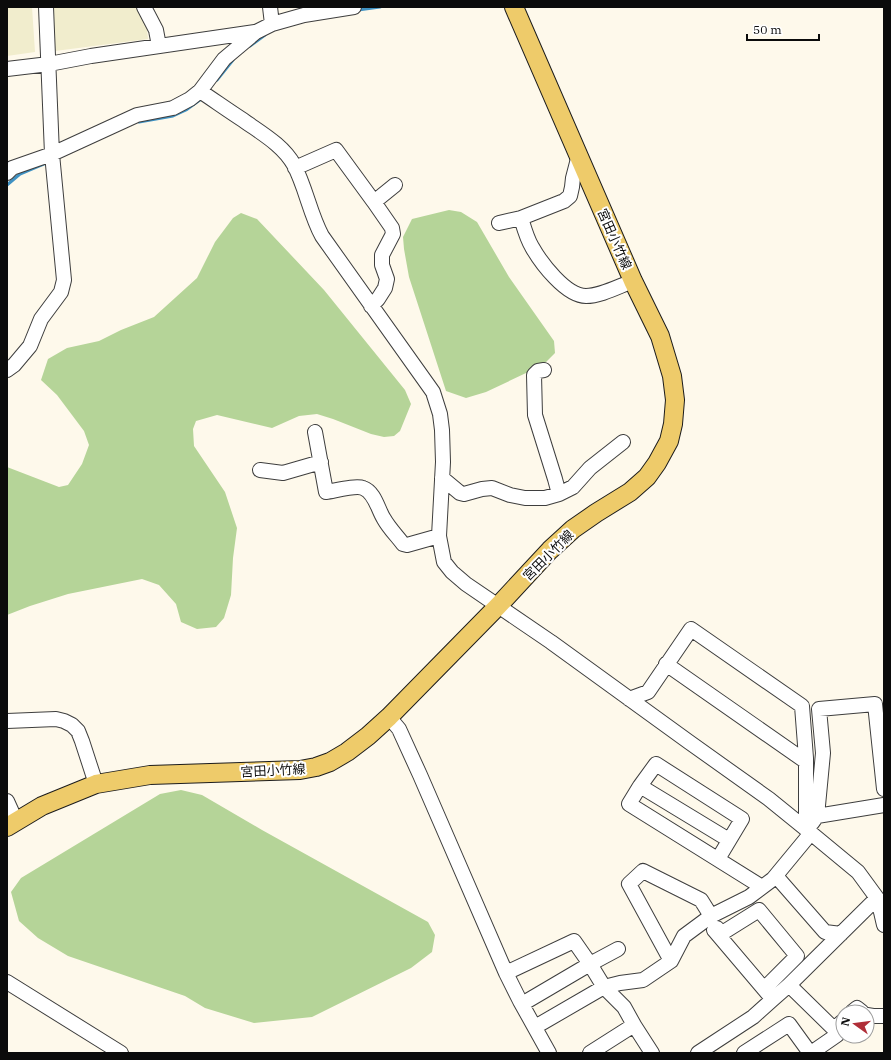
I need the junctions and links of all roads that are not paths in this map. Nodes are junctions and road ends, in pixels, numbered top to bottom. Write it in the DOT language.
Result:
graph roads {
  1 [pos="46,7"];
  2 [pos="144,7"];
  3 [pos="270,7"];
  4 [pos="354,7"];
  5 [pos="514,7"];
  6 [pos="272,24"];
  7 [pos="256,32"];
  8 [pos="159,46"];
  9 [pos="49,64"];
  10 [pos="7,69"];
  11 [pos="200,91"];
  12 [pos="52,154"];
  13 [pos="579,155"];
  14 [pos="295,168"];
  15 [pos="7,173"];
  16 [pos="395,185"];
  17 [pos="374,202"];
  18 [pos="521,218"];
  19 [pos="499,223"];
  20 [pos="633,281"];
  21 [pos="372,306"];
  22 [pos="7,370"];
  23 [pos="544,370"];
  24 [pos="314,432"];
  25 [pos="622,442"];
  26 [pos="321,462"];
  27 [pos="260,470"];
  28 [pos="442,478"];
  29 [pos="559,494"];
  30 [pos="440,536"];
  31 [pos="498,606"];
  32 [pos="666,664"];
  33 [pos="629,699"];
  34 [pos="389,717"];
  35 [pos="7,722"];
  36 [pos="806,761"];
  37 [pos="96,784"];
  38 [pos="640,786"];
  39 [pos="884,789"];
  40 [pos="7,801"];
  41 [pos="884,805"];
  42 [pos="818,816"];
  43 [pos="12,824"];
  44 [pos="809,831"];
  45 [pos="729,840"];
  46 [pos="718,859"];
  47 [pos="776,876"];
  48 [pos="762,887"];
  49 [pos="749,897"];
  50 [pos="877,898"];
  51 [pos="711,916"];
  52 [pos="884,926"];
  53 [pos="840,934"];
  54 [pos="719,935"];
  55 [pos="618,949"];
  56 [pos="672,961"];
  57 [pos="590,964"];
  58 [pos="506,973"];
  59 [pos="7,982"];
  60 [pos="789,985"];
  61 [pos="604,987"];
  62 [pos="769,994"];
  63 [pos="522,1004"];
  64 [pos="835,1023"];
  65 [pos="634,1025"];
  66 [pos="534,1027"];
  67 [pos="835,1037"];
  68 [pos="121,1053"];
  69 [pos="549,1053"];
  70 [pos="590,1053"];
  71 [pos="652,1053"];
  72 [pos="698,1053"];
  73 [pos="744,1053"];
  74 [pos="810,1053"];
  1 -- 9 [label="street"];
  2 -- 8 [label="street"];
  3 -- 6 [label="street"];
  4 -- 6 [label="street"];
  5 -- 13 [label="main road, 宮田小竹線"];
  6 -- 7 [label="street"];
  7 -- 8 [label="street"];
  7 -- 11 [label="street"];
  8 -- 9 [label="street"];
  9 -- 10 [label="street"];
  9 -- 12 [label="street"];
  11 -- 12 [label="street"];
  11 -- 14 [label="street"];
  12 -- 15 [label="street"];
  12 -- 22 [label="street"];
  13 -- 18 [label="street"];
  13 -- 20 [label="main road, 宮田小竹線"];
  14 -- 17 [label="street"];
  14 -- 21 [label="street"];
  16 -- 17 [label="street"];
  17 -- 21 [label="street"];
  18 -- 19 [label="street"];
  18 -- 20 [label="street"];
  20 -- 31 [label="main road, 宮田小竹線"];
  21 -- 28 [label="street"];
  23 -- 29 [label="street"];
  24 -- 26 [label="street"];
  25 -- 29 [label="street"];
  26 -- 27 [label="street"];
  26 -- 30 [label="street"];
  28 -- 29 [label="street"];
  28 -- 30 [label="street"];
  30 -- 31 [label="street"];
  31 -- 33 [label="street"];
  31 -- 34 [label="main road, 宮田小竹線"];
  32 -- 33 [label="street"];
  32 -- 36 [label="street"];
  32 -- 36 [label="street"];
  33 -- 44 [label="street"];
  34 -- 37 [label="main road, 宮田小竹線"];
  34 -- 58 [label="street"];
  35 -- 37 [label="street"];
  36 -- 44 [label="street"];
  37 -- 43 [label="main road, 宮田小竹線"];
  38 -- 45 [label="street"];
  38 -- 45 [label="street"];
  38 -- 46 [label="street"];
  39 -- 42 [label="street"];
  40 -- 43 [label="street"];
  41 -- 42 [label="street"];
  42 -- 44 [label="street"];
  44 -- 47 [label="street"];
  44 -- 50 [label="street"];
  45 -- 46 [label="street"];
  46 -- 48 [label="street"];
  47 -- 48 [label="street"];
  47 -- 53 [label="street"];
  48 -- 49 [label="street"];
  49 -- 51 [label="street"];
  49 -- 54 [label="street"];
  50 -- 52 [label="street"];
  50 -- 53 [label="street"];
  51 -- 56 [label="street"];
  51 -- 56 [label="street"];
  53 -- 60 [label="street"];
  54 -- 62 [label="street"];
  54 -- 62 [label="street"];
  55 -- 57 [label="street"];
  56 -- 61 [label="street"];
  57 -- 58 [label="street"];
  57 -- 61 [label="street"];
  57 -- 63 [label="street"];
  58 -- 63 [label="street"];
  59 -- 68 [label="street"];
  60 -- 62 [label="street"];
  60 -- 64 [label="street"];
  61 -- 65 [label="street"];
  61 -- 66 [label="street"];
  62 -- 72 [label="street"];
  63 -- 66 [label="street"];
  65 -- 70 [label="street"];
  65 -- 71 [label="street"];
  66 -- 69 [label="street"];
  67 -- 74 [label="street"];
  73 -- 74 [label="street"];
}
